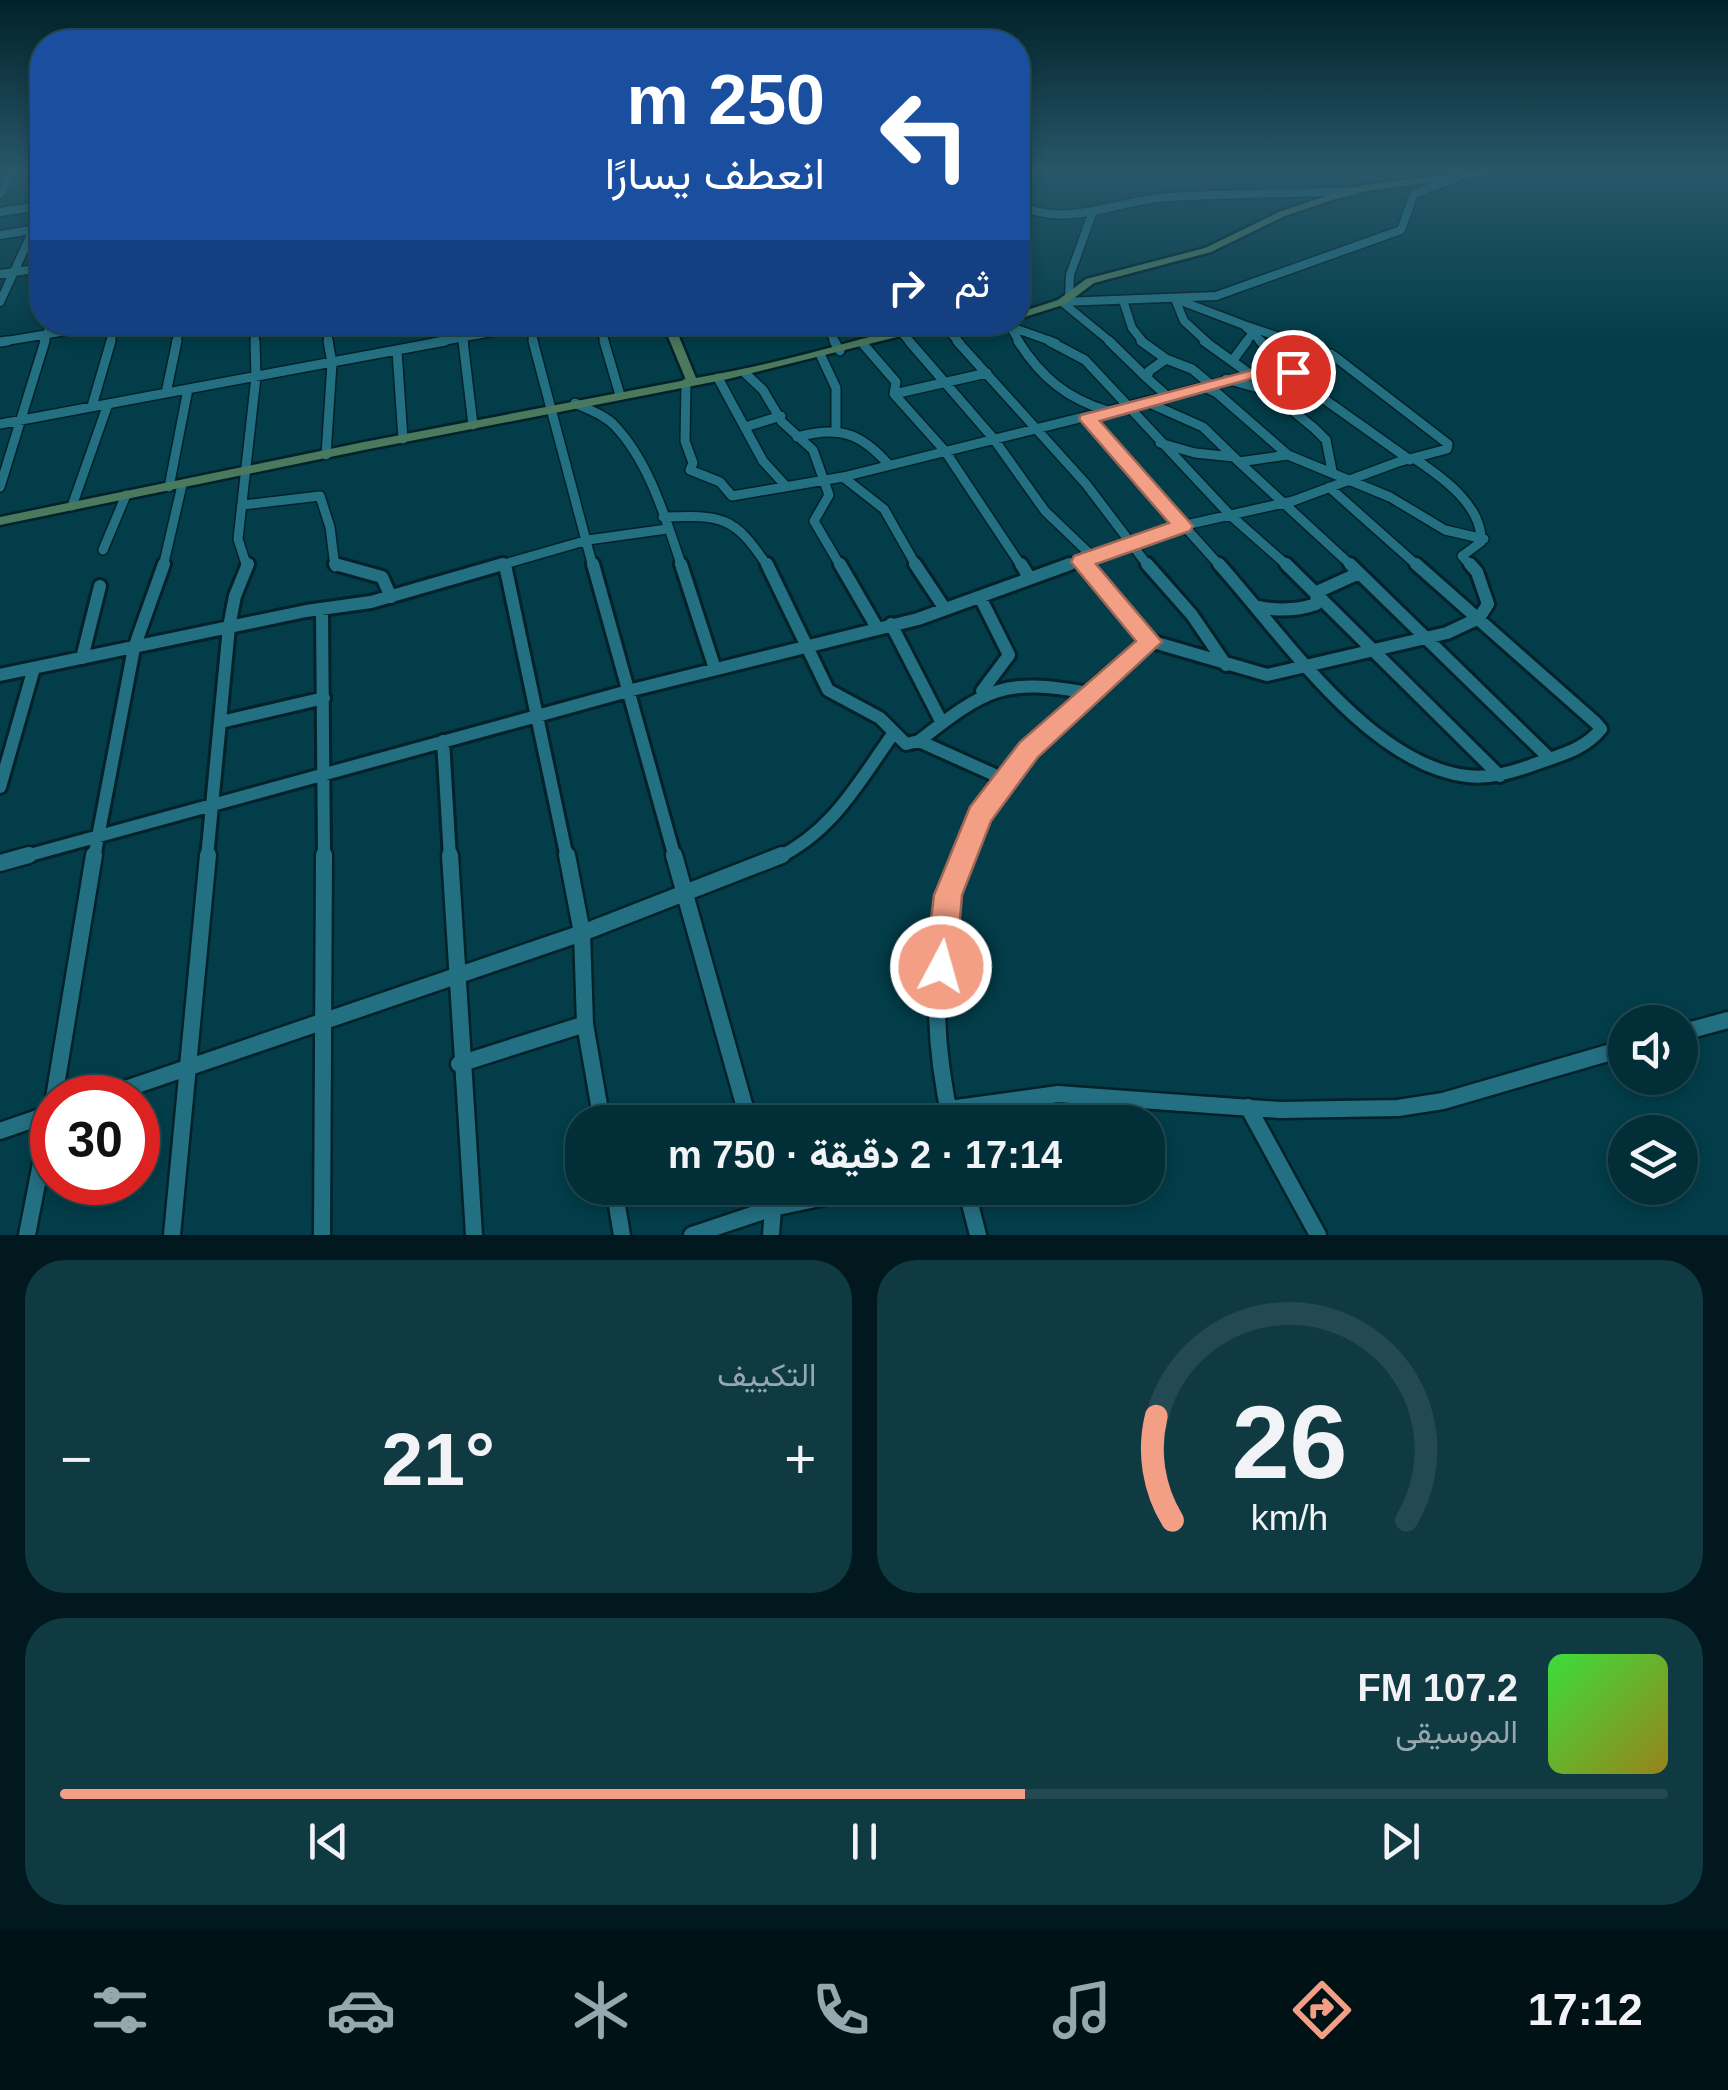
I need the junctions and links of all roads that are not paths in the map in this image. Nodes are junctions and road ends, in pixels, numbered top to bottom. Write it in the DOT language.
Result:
graph roads {
  1 [pos="1087,228"];
  2 [pos="1254,228"];
  3 [pos="1403,228"];
  4 [pos="30,230"];
  5 [pos="30,232"];
  6 [pos="0,235"];
  7 [pos="30,270"];
  8 [pos="14,272"];
  9 [pos="0,274"];
  10 [pos="1175,299"];
  11 [pos="1065,300"];
  12 [pos="1123,300"];
  13 [pos="0,302"];
  14 [pos="1030,312"];
  15 [pos="1244,325"];
  16 [pos="1253,334"];
  17 [pos="40,335"];
  18 [pos="46,335"];
  19 [pos="113,335"];
  20 [pos="178,335"];
  21 [pos="254,335"];
  22 [pos="327,335"];
  23 [pos="485,335"];
  24 [pos="531,335"];
  25 [pos="603,335"];
  26 [pos="672,335"];
  27 [pos="831,335"];
  28 [pos="899,335"];
  29 [pos="904,335"];
  30 [pos="952,335"];
  31 [pos="1015,335"];
  32 [pos="1027,335"];
  33 [pos="463,340"];
  34 [pos="0,342"];
  35 [pos="1111,342"];
  36 [pos="1139,342"];
  37 [pos="864,345"];
  38 [pos="397,351"];
  39 [pos="840,351"];
  40 [pos="1331,354"];
  41 [pos="822,356"];
  42 [pos="1166,360"];
  43 [pos="1233,360"];
  44 [pos="332,363"];
  45 [pos="1287,366"];
  46 [pos="745,372"];
  47 [pos="987,373"];
  48 [pos="1250,374"];
  49 [pos="256,377"];
  50 [pos="718,378"];
  51 [pos="1147,378"];
  52 [pos="1226,380"];
  53 [pos="946,382"];
  54 [pos="689,383"];
  55 [pos="1207,385"];
  56 [pos="1307,386"];
  57 [pos="188,389"];
  58 [pos="1269,390"];
  59 [pos="166,393"];
  60 [pos="620,394"];
  61 [pos="894,394"];
  62 [pos="1167,396"];
  63 [pos="1145,402"];
  64 [pos="108,404"];
  65 [pos="575,404"];
  66 [pos="92,406"];
  67 [pos="1128,407"];
  68 [pos="549,409"];
  69 [pos="1112,412"];
  70 [pos="781,416"];
  71 [pos="1088,419"];
  72 [pos="19,421"];
  73 [pos="0,424"];
  74 [pos="473,425"];
  75 [pos="1035,426"];
  76 [pos="745,427"];
  77 [pos="836,427"];
  78 [pos="797,437"];
  79 [pos="993,438"];
  80 [pos="403,439"];
  81 [pos="1160,443"];
  82 [pos="945,451"];
  83 [pos="326,455"];
  84 [pos="1288,455"];
  85 [pos="1237,459"];
  86 [pos="1413,459"];
  87 [pos="888,464"];
  88 [pos="248,471"];
  89 [pos="1332,472"];
  90 [pos="843,477"];
  91 [pos="823,479"];
  92 [pos="1349,479"];
  93 [pos="784,484"];
  94 [pos="175,486"];
  95 [pos="0,487"];
  96 [pos="1329,487"];
  97 [pos="126,495"];
  98 [pos="1282,503"];
  99 [pos="72,506"];
  100 [pos="243,506"];
  101 [pos="1230,515"];
  102 [pos="0,521"];
  103 [pos="665,523"];
  104 [pos="1182,526"];
  105 [pos="1484,539"];
  106 [pos="588,540"];
  107 [pos="1130,542"];
  108 [pos="103,550"];
  109 [pos="1088,560"];
  110 [pos="505,564"];
  111 [pos="1359,573"];
  112 [pos="1029,577"];
  113 [pos="100,586"];
  114 [pos="1317,592"];
  115 [pos="980,596"];
  116 [pos="391,597"];
  117 [pos="1258,607"];
  118 [pos="322,609"];
  119 [pos="945,610"];
  120 [pos="1479,618"];
  121 [pos="890,624"];
  122 [pos="876,626"];
  123 [pos="229,628"];
  124 [pos="1430,638"];
  125 [pos="1150,642"];
  126 [pos="804,646"];
  127 [pos="134,648"];
  128 [pos="1378,652"];
  129 [pos="82,658"];
  130 [pos="1226,665"];
  131 [pos="34,668"];
  132 [pos="1310,668"];
  133 [pos="715,669"];
  134 [pos="0,675"];
  135 [pos="628,691"];
  136 [pos="980,693"];
  137 [pos="1089,693"];
  138 [pos="324,698"];
  139 [pos="540,715"];
  140 [pos="221,722"];
  141 [pos="942,723"];
  142 [pos="893,734"];
  143 [pos="444,741"];
  144 [pos="919,741"];
  145 [pos="1548,757"];
  146 [pos="325,773"];
  147 [pos="1500,776"];
  148 [pos="1006,780"];
  149 [pos="0,787"];
  150 [pos="214,804"];
  151 [pos="97,837"];
  152 [pos="0,863"];
  153 [pos="684,895"];
  154 [pos="582,933"];
  155 [pos="459,972"];
  156 [pos="324,1020"];
  157 [pos="1728,1020"];
  158 [pos="585,1024"];
  159 [pos="1698,1028"];
  160 [pos="1608,1053"];
  161 [pos="459,1064"];
  162 [pos="188,1067"];
  163 [pos="58,1075"];
  164 [pos="160,1077"];
  165 [pos="599,1105"];
  166 [pos="744,1105"];
  167 [pos="948,1105"];
  168 [pos="1004,1105"];
  169 [pos="1248,1107"];
  170 [pos="30,1119"];
  171 [pos="0,1131"];
  172 [pos="33,1205"];
  173 [pos="617,1205"];
  174 [pos="772,1205"];
  175 [pos="787,1205"];
  176 [pos="970,1205"];
  177 [pos="773,1208"];
  178 [pos="27,1235"];
  179 [pos="172,1235"];
  180 [pos="322,1235"];
  181 [pos="474,1235"];
  182 [pos="622,1235"];
  183 [pos="692,1235"];
  184 [pos="771,1235"];
  185 [pos="978,1235"];
  186 [pos="1318,1235"];
  1 -- 11 [label="street"];
  2 -- 11 [label="main road"];
  3 -- 10 [label="street"];
  4 -- 6 [label="street"];
  5 -- 8 [label="street"];
  7 -- 8 [label="street"];
  8 -- 9 [label="street"];
  8 -- 13 [label="street"];
  10 -- 12 [label="street"];
  10 -- 15 [label="street"];
  10 -- 43 [label="street"];
  11 -- 12 [label="street"];
  11 -- 14 [label="main road"];
  11 -- 35 [label="street"];
  12 -- 36 [label="street"];
  15 -- 16 [label="street"];
  15 -- 40 [label="street"];
  16 -- 43 [label="street"];
  16 -- 45 [label="street"];
  17 -- 34 [label="street"];
  18 -- 72 [label="street"];
  19 -- 66 [label="street"];
  20 -- 59 [label="street"];
  21 -- 49 [label="street"];
  22 -- 44 [label="street"];
  23 -- 33 [label="street"];
  24 -- 68 [label="street"];
  25 -- 60 [label="street"];
  26 -- 54 [label="main road"];
  27 -- 39 [label="street"];
  28 -- 37 [label="main road"];
  29 -- 53 [label="street"];
  30 -- 47 [label="street"];
  31 -- 69 [label="street"];
  32 -- 67 [label="street"];
  33 -- 38 [label="street"];
  33 -- 74 [label="street"];
  35 -- 36 [label="street"];
  35 -- 51 [label="street"];
  36 -- 42 [label="street"];
  37 -- 39 [label="main road"];
  37 -- 61 [label="street"];
  38 -- 44 [label="street"];
  38 -- 80 [label="street"];
  39 -- 41 [label="main road"];
  40 -- 45 [label="street"];
  40 -- 86 [label="street"];
  41 -- 46 [label="main road"];
  41 -- 77 [label="street"];
  42 -- 51 [label="street"];
  42 -- 55 [label="street"];
  43 -- 48 [label="street"];
  44 -- 49 [label="street"];
  44 -- 83 [label="street"];
  45 -- 48 [label="street"];
  45 -- 56 [label="street"];
  46 -- 50 [label="main road"];
  46 -- 70 [label="street"];
  47 -- 53 [label="street"];
  47 -- 75 [label="street"];
  48 -- 52 [label="street"];
  49 -- 57 [label="street"];
  49 -- 88 [label="street"];
  50 -- 54 [label="main road"];
  50 -- 76 [label="street"];
  51 -- 62 [label="street"];
  52 -- 55 [label="street"];
  52 -- 58 [label="street"];
  53 -- 61 [label="street"];
  53 -- 79 [label="street"];
  54 -- 60 [label="main road"];
  54 -- 93 [label="street"];
  55 -- 62 [label="street"];
  55 -- 84 [label="street"];
  56 -- 58 [label="street"];
  56 -- 86 [label="street"];
  57 -- 59 [label="street"];
  57 -- 94 [label="street"];
  58 -- 89 [label="street"];
  59 -- 64 [label="street"];
  60 -- 65 [label="main road"];
  61 -- 82 [label="street"];
  62 -- 63 [label="street"];
  63 -- 67 [label="street"];
  63 -- 85 [label="street"];
  64 -- 66 [label="street"];
  64 -- 99 [label="street"];
  65 -- 68 [label="main road"];
  65 -- 103 [label="street"];
  66 -- 72 [label="street"];
  67 -- 69 [label="street"];
  67 -- 81 [label="street"];
  68 -- 74 [label="main road"];
  68 -- 106 [label="street"];
  69 -- 71 [label="street"];
  70 -- 76 [label="street"];
  70 -- 78 [label="street"];
  71 -- 75 [label="street"];
  71 -- 104 [label="street"];
  72 -- 73 [label="street"];
  72 -- 95 [label="street"];
  74 -- 80 [label="main road"];
  75 -- 79 [label="street"];
  75 -- 107 [label="street"];
  76 -- 93 [label="street"];
  77 -- 78 [label="street"];
  77 -- 87 [label="street"];
  78 -- 91 [label="street"];
  79 -- 82 [label="street"];
  79 -- 109 [label="street"];
  80 -- 83 [label="main road"];
  81 -- 85 [label="street"];
  81 -- 101 [label="street"];
  82 -- 87 [label="street"];
  82 -- 112 [label="street"];
  83 -- 88 [label="main road"];
  84 -- 85 [label="street"];
  84 -- 89 [label="street"];
  85 -- 98 [label="street"];
  86 -- 92 [label="street"];
  86 -- 105 [label="street"];
  87 -- 90 [label="street"];
  88 -- 94 [label="main road"];
  88 -- 100 [label="street"];
  89 -- 92 [label="street"];
  90 -- 91 [label="street"];
  90 -- 119 [label="street"];
  91 -- 93 [label="street"];
  91 -- 122 [label="street"];
  92 -- 96 [label="street"];
  92 -- 105 [label="street"];
  94 -- 97 [label="main road"];
  94 -- 127 [label="street"];
  96 -- 98 [label="street"];
  96 -- 120 [label="street"];
  97 -- 99 [label="main road"];
  97 -- 108 [label="street"];
  98 -- 101 [label="street"];
  98 -- 111 [label="street"];
  99 -- 102 [label="main road"];
  100 -- 116 [label="street"];
  100 -- 123 [label="street"];
  101 -- 104 [label="street"];
  101 -- 114 [label="street"];
  103 -- 106 [label="street"];
  103 -- 126 [label="street"];
  103 -- 133 [label="street"];
  104 -- 107 [label="street"];
  104 -- 117 [label="street"];
  105 -- 120 [label="street"];
  106 -- 110 [label="street"];
  106 -- 135 [label="street"];
  107 -- 109 [label="street"];
  107 -- 130 [label="street"];
  109 -- 112 [label="street"];
  109 -- 125 [label="street"];
  110 -- 116 [label="street"];
  110 -- 139 [label="street"];
  111 -- 114 [label="street"];
  111 -- 124 [label="street"];
  112 -- 115 [label="street"];
  113 -- 129 [label="street"];
  114 -- 117 [label="street"];
  114 -- 128 [label="street"];
  115 -- 119 [label="street"];
  115 -- 136 [label="street"];
  116 -- 118 [label="street"];
  117 -- 132 [label="street"];
  118 -- 123 [label="street"];
  118 -- 138 [label="street"];
  119 -- 121 [label="street"];
  120 -- 124 [label="street"];
  120 -- 145 [label="street"];
  121 -- 122 [label="street"];
  121 -- 141 [label="street"];
  122 -- 126 [label="street"];
  123 -- 127 [label="street"];
  123 -- 140 [label="street"];
  124 -- 128 [label="street"];
  124 -- 145 [label="street"];
  125 -- 130 [label="street"];
  125 -- 137 [label="street"];
  126 -- 133 [label="street"];
  126 -- 142 [label="street"];
  127 -- 129 [label="street"];
  127 -- 151 [label="street"];
  128 -- 132 [label="street"];
  128 -- 147 [label="street"];
  129 -- 131 [label="street"];
  130 -- 132 [label="street"];
  131 -- 134 [label="street"];
  131 -- 149 [label="street"];
  132 -- 147 [label="street"];
  133 -- 135 [label="street"];
  135 -- 139 [label="street"];
  135 -- 153 [label="street"];
  136 -- 137 [label="street"];
  136 -- 141 [label="street"];
  137 -- 148 [label="street"];
  138 -- 140 [label="street"];
  138 -- 146 [label="street"];
  139 -- 143 [label="street"];
  139 -- 154 [label="street"];
  140 -- 150 [label="street"];
  141 -- 144 [label="street"];
  142 -- 144 [label="street"];
  142 -- 153 [label="street"];
  143 -- 146 [label="street"];
  143 -- 155 [label="street"];
  144 -- 148 [label="street"];
  145 -- 147 [label="street"];
  146 -- 150 [label="street"];
  146 -- 156 [label="street"];
  148 -- 167 [label="street"];
  150 -- 151 [label="street"];
  150 -- 162 [label="street"];
  151 -- 152 [label="street"];
  151 -- 163 [label="street"];
  153 -- 154 [label="street"];
  153 -- 166 [label="street"];
  154 -- 155 [label="street"];
  154 -- 158 [label="street"];
  155 -- 156 [label="street"];
  155 -- 161 [label="street"];
  156 -- 162 [label="street"];
  156 -- 180 [label="street"];
  157 -- 159 [label="street"];
  158 -- 161 [label="street"];
  158 -- 165 [label="street"];
  160 -- 169 [label="street"];
  161 -- 181 [label="street"];
  162 -- 164 [label="street"];
  162 -- 179 [label="street"];
  168 -- 169 [label="street"];
  169 -- 186 [label="street"];
  170 -- 171 [label="street"];
  172 -- 178 [label="street"];
  173 -- 182 [label="street"];
  174 -- 177 [label="street"];
  175 -- 177 [label="street"];
  176 -- 185 [label="street"];
  177 -- 183 [label="street"];
  177 -- 184 [label="street"];
}
